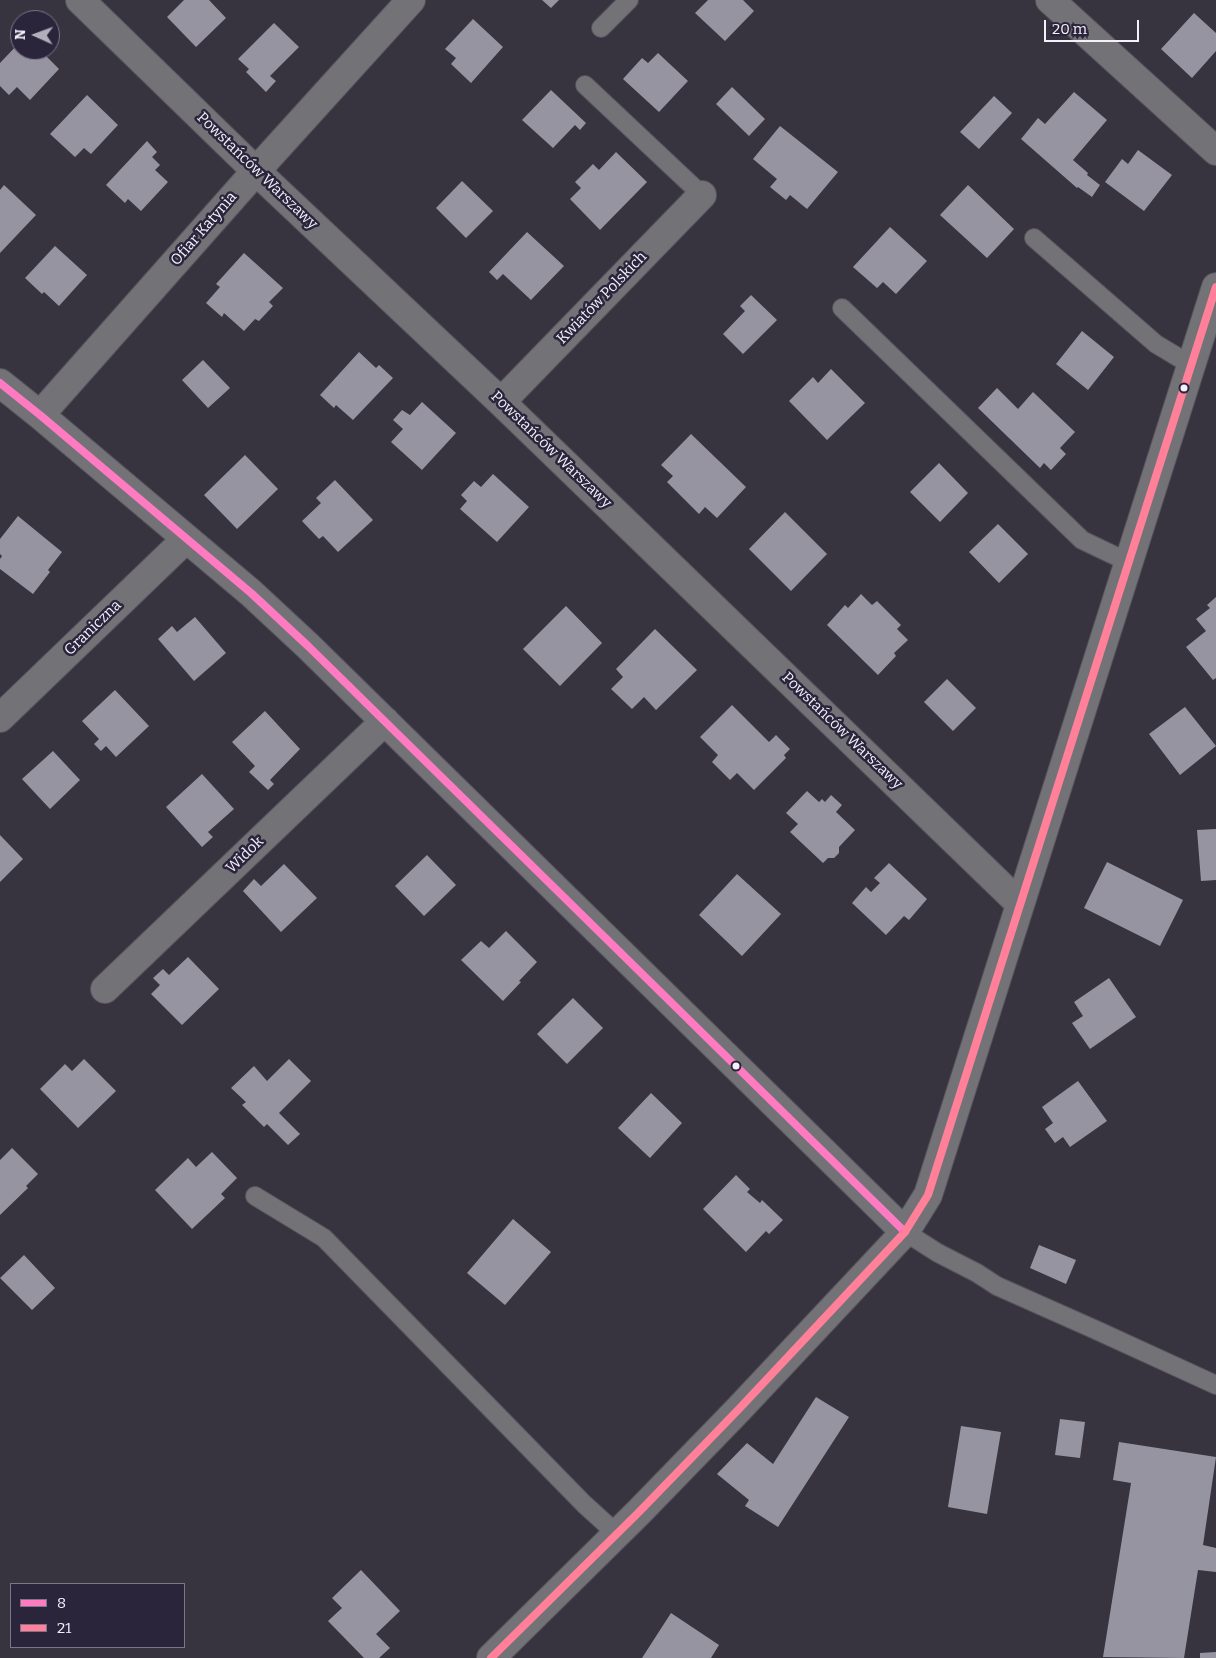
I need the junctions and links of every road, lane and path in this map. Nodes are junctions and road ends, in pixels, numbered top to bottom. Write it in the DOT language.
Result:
graph roads {
  1 [pos="80,0"];
  2 [pos="410,0"];
  3 [pos="629,0"];
  4 [pos="1050,0"];
  5 [pos="601,28"];
  6 [pos="585,85"];
  7 [pos="1216,151"];
  8 [pos="256,171"];
  9 [pos="702,194"];
  10 [pos="1034,238"];
  11 [pos="1216,286"];
  12 [pos="842,308"];
  13 [pos="1191,365"];
  14 [pos="0,383"];
  15 [pos="502,402"];
  16 [pos="40,415"];
  17 [pos="186,539"];
  18 [pos="1128,562"];
  19 [pos="0,718"];
  20 [pos="385,721"];
  21 [pos="1019,903"];
  22 [pos="105,989"];
  23 [pos="255,1196"];
  24 [pos="905,1232"];
  25 [pos="1216,1385"];
  26 [pos="616,1534"];
  27 [pos="490,1658"];
  1 -- 8 [label="street, Powstańców Warszawy"];
  2 -- 8 [label="street, Ofiar Katynia"];
  3 -- 5 [label="lane"];
  4 -- 7 [label="street"];
  6 -- 9 [label="lane"];
  8 -- 15 [label="street, Powstańców Warszawy"];
  8 -- 16 [label="street, Ofiar Katynia"];
  9 -- 15 [label="street, Kwiatów Polskich"];
  10 -- 13 [label="lane"];
  11 -- 13 [label="street"];
  12 -- 18 [label="lane"];
  13 -- 18 [label="street"];
  14 -- 16 [label="street"];
  15 -- 21 [label="street, Powstańców Warszawy"];
  16 -- 17 [label="street"];
  17 -- 19 [label="street, Graniczna"];
  17 -- 20 [label="street"];
  18 -- 21 [label="street"];
  20 -- 22 [label="street, Widok"];
  20 -- 24 [label="street"];
  21 -- 24 [label="street"];
  23 -- 26 [label="lane"];
  24 -- 25 [label="lane"];
  24 -- 26 [label="street"];
  26 -- 27 [label="street"];
}
